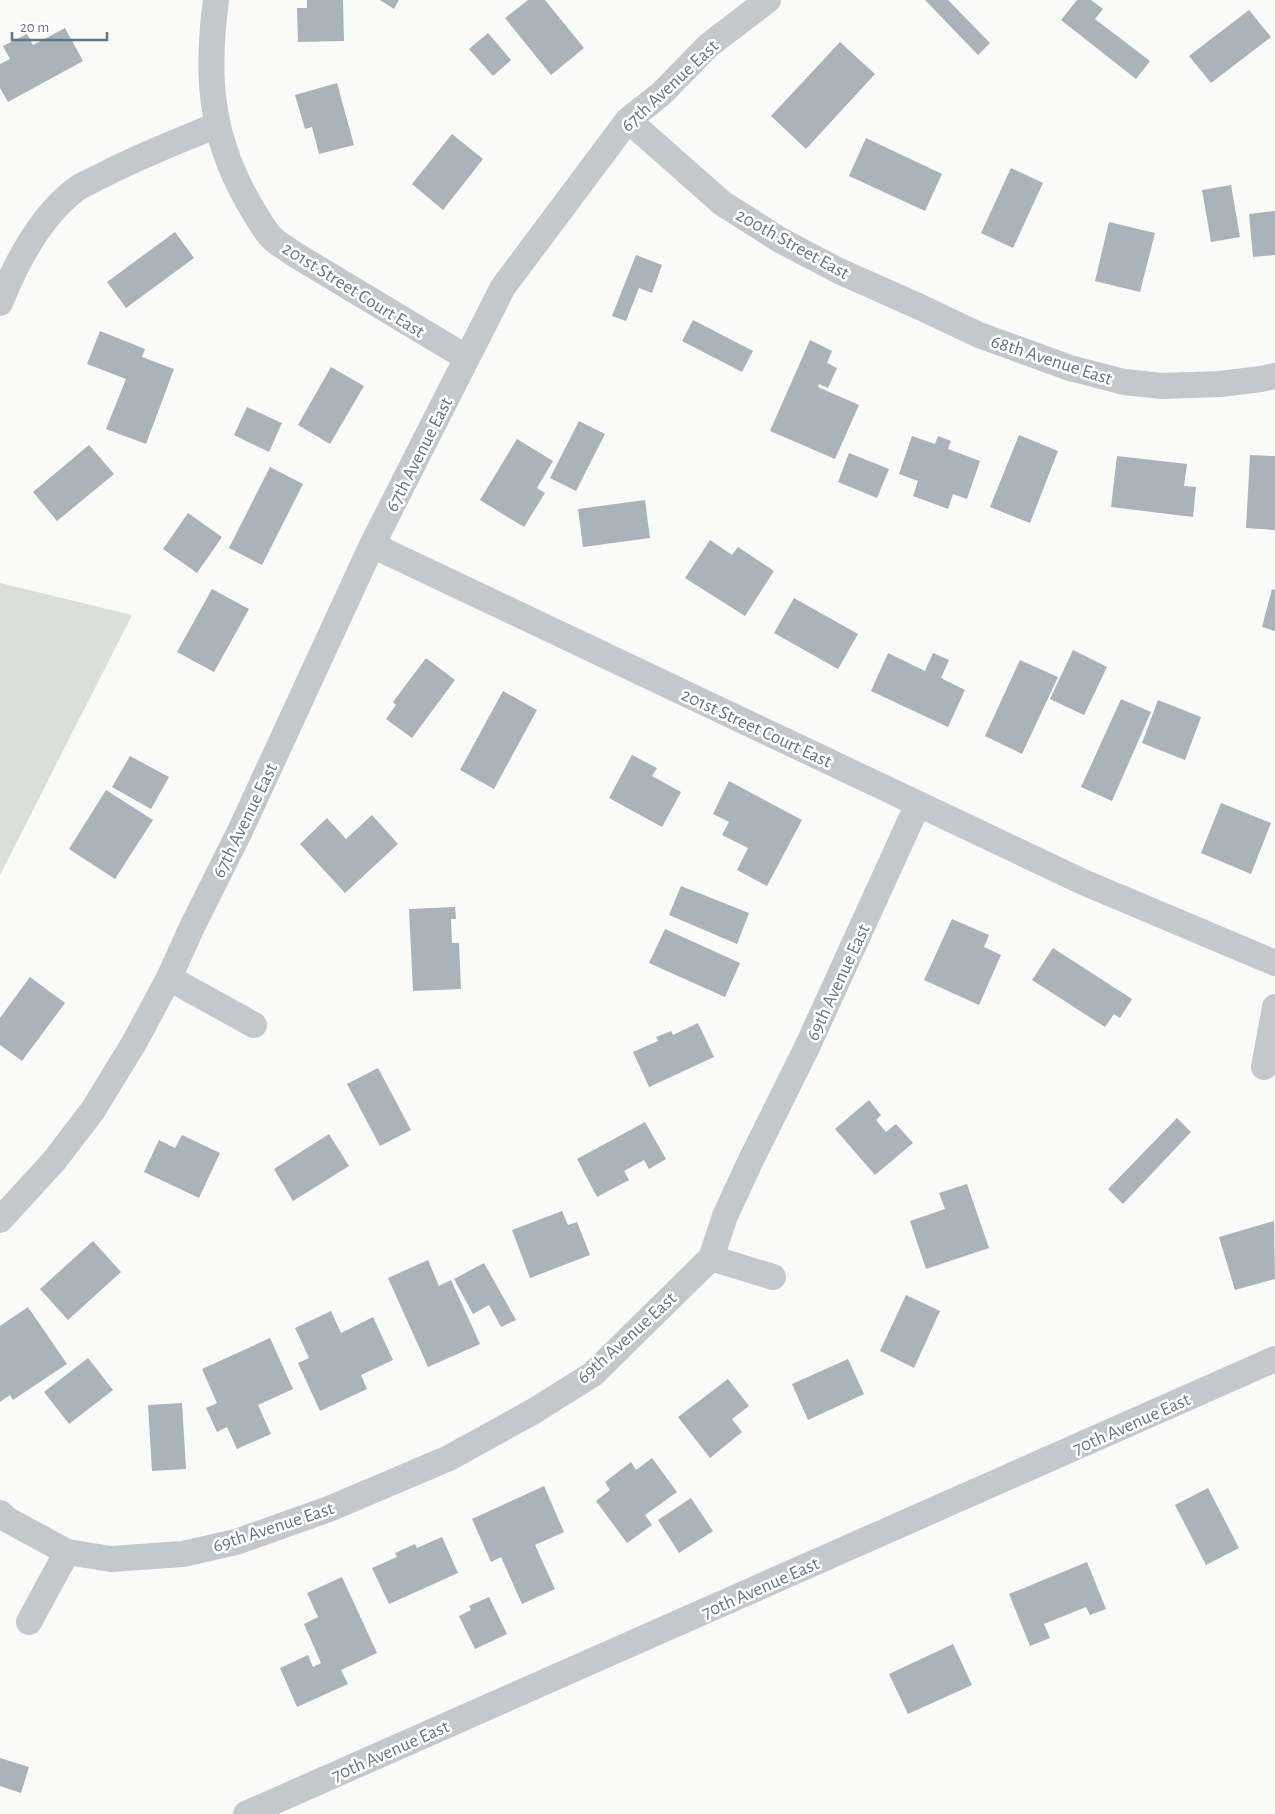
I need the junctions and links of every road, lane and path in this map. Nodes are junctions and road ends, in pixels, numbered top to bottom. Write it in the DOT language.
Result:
graph roads {
  1 [pos="216,0"];
  2 [pos="768,0"];
  3 [pos="628,120"];
  4 [pos="218,126"];
  5 [pos="0,303"];
  6 [pos="979,336"];
  7 [pos="467,358"];
  8 [pos="1275,376"];
  9 [pos="372,545"];
  10 [pos="918,804"];
  11 [pos="1275,963"];
  12 [pos="170,978"];
  13 [pos="1275,1007"];
  14 [pos="254,1025"];
  15 [pos="1264,1067"];
  16 [pos="0,1220"];
  17 [pos="711,1258"];
  18 [pos="773,1276"];
  19 [pos="1275,1359"];
  20 [pos="0,1513"];
  21 [pos="67,1552"];
  22 [pos="29,1622"];
  23 [pos="246,1814"];
  1 -- 4 [label="street, 201st Street Court East"];
  2 -- 3 [label="street, 67th Avenue East"];
  3 -- 6 [label="street, 200th Street East"];
  3 -- 7 [label="street, 67th Avenue East"];
  4 -- 5 [label="street"];
  4 -- 7 [label="street, 201st Street Court East"];
  6 -- 8 [label="street, 68th Avenue East"];
  7 -- 9 [label="street, 67th Avenue East"];
  9 -- 10 [label="street, 201st Street Court East"];
  9 -- 12 [label="street, 67th Avenue East"];
  10 -- 11 [label="street, 201st Street Court East"];
  10 -- 17 [label="street, 69th Avenue East"];
  12 -- 14 [label="street"];
  12 -- 16 [label="street, 67th Avenue East"];
  13 -- 15 [label="street"];
  17 -- 18 [label="street"];
  17 -- 21 [label="street, 69th Avenue East"];
  19 -- 23 [label="street, 70th Avenue East"];
  20 -- 21 [label="street, 69th Avenue East"];
  21 -- 22 [label="street"];
}
